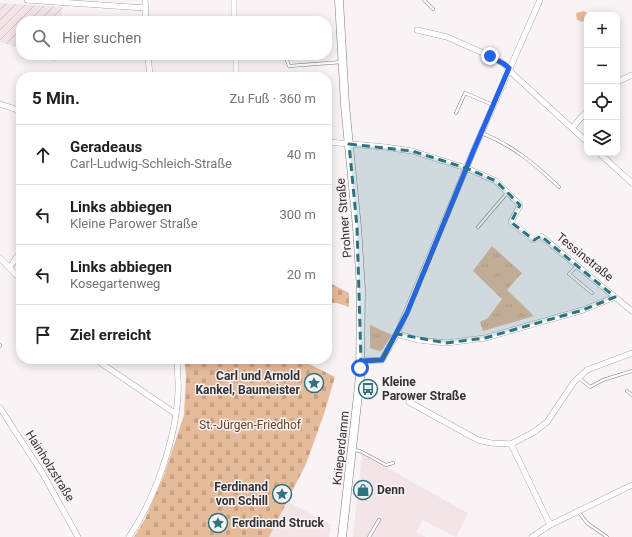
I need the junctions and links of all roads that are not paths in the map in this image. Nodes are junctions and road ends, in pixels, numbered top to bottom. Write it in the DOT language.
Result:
graph roads {
  1 [pos="27,0"];
  2 [pos="145,0"];
  3 [pos="234,0"];
  4 [pos="339,0"];
  5 [pos="424,0"];
  6 [pos="540,0"];
  7 [pos="145,8"];
  8 [pos="434,9"];
  9 [pos="146,16"];
  10 [pos="234,16"];
  11 [pos="417,30"];
  12 [pos="148,60"];
  13 [pos="236,60"];
  14 [pos="287,60"];
  15 [pos="343,62"];
  16 [pos="509,68"];
  17 [pos="150,72"];
  18 [pos="236,72"];
  19 [pos="632,74"];
  20 [pos="620,80"];
  21 [pos="493,105"];
  22 [pos="1,106"];
  23 [pos="16,110"];
  24 [pos="456,113"];
  25 [pos="584,114"];
  26 [pos="572,128"];
  27 [pos="481,133"];
  28 [pos="584,139"];
  29 [pos="332,142"];
  30 [pos="349,144"];
  31 [pos="602,156"];
  32 [pos="466,168"];
  33 [pos="632,172"];
  34 [pos="627,178"];
  35 [pos="632,182"];
  36 [pos="559,187"];
  37 [pos="507,192"];
  38 [pos="478,227"];
  39 [pos="0,258"];
  40 [pos="16,258"];
  41 [pos="578,266"];
  42 [pos="10,267"];
  43 [pos="16,274"];
  44 [pos="592,294"];
  45 [pos="615,297"];
  46 [pos="632,311"];
  47 [pos="397,334"];
  48 [pos="632,353"];
  49 [pos="361,361"];
  50 [pos="102,364"];
  51 [pos="176,364"];
  52 [pos="632,371"];
  53 [pos="578,378"];
  54 [pos="627,391"];
  55 [pos="632,395"];
  56 [pos="409,402"];
  57 [pos="0,408"];
  58 [pos="176,414"];
  59 [pos="511,444"];
  60 [pos="353,450"];
  61 [pos="393,463"];
  62 [pos="632,486"];
  63 [pos="578,511"];
  64 [pos="378,520"];
  65 [pos="547,528"];
  66 [pos="78,537"];
  67 [pos="129,537"];
  68 [pos="342,537"];
  69 [pos="369,537"];
  70 [pos="532,537"];
  71 [pos="607,537"];
  1 -- 7 [label="street"];
  2 -- 7 [label="street"];
  3 -- 10 [label="street"];
  4 -- 15 [label="main road, Prohner Straße"];
  5 -- 8 [label="lane"];
  6 -- 16 [label="street"];
  7 -- 9 [label="street"];
  11 -- 16 [label="street"];
  12 -- 17 [label="street"];
  13 -- 18 [label="street"];
  14 -- 15 [label="lane"];
  15 -- 30 [label="main road, Prohner Straße"];
  16 -- 21 [label="street"];
  16 -- 26 [label="street"];
  19 -- 20 [label="street"];
  21 -- 24 [label="lane"];
  21 -- 27 [label="street"];
  22 -- 23 [label="street"];
  25 -- 26 [label="street"];
  26 -- 28 [label="street"];
  27 -- 32 [label="street"];
  27 -- 36 [label="lane"];
  29 -- 30 [label="street, Tessinstraße"];
  30 -- 32 [label="street, Tessinstraße"];
  30 -- 49 [label="main road, Prohner Straße"];
  31 -- 34 [label="street"];
  32 -- 37 [label="street, Tessinstraße"];
  32 -- 47 [label="street"];
  33 -- 34 [label="street"];
  34 -- 35 [label="street"];
  37 -- 38 [label="lane"];
  37 -- 41 [label="street, Tessinstraße"];
  39 -- 42 [label="street"];
  40 -- 42 [label="street"];
  41 -- 44 [label="lane"];
  41 -- 45 [label="street, Tessinstraße"];
  42 -- 43 [label="street"];
  45 -- 46 [label="street, Tessinstraße"];
  45 -- 47 [label="street"];
  47 -- 49 [label="street"];
  48 -- 53 [label="street"];
  49 -- 60 [label="main road, Knieperdamm"];
  50 -- 58 [label="street"];
  51 -- 58 [label="street"];
  52 -- 53 [label="lane"];
  53 -- 59 [label="street"];
  54 -- 55 [label="lane"];
  56 -- 59 [label="street"];
  57 -- 66 [label="street, Hainholzstraße"];
  58 -- 67 [label="street"];
  59 -- 65 [label="street"];
  60 -- 61 [label="lane"];
  60 -- 68 [label="main road, Knieperdamm"];
  62 -- 63 [label="street"];
  63 -- 65 [label="street"];
  63 -- 71 [label="lane"];
  64 -- 69 [label="lane"];
  65 -- 70 [label="street"];
}
